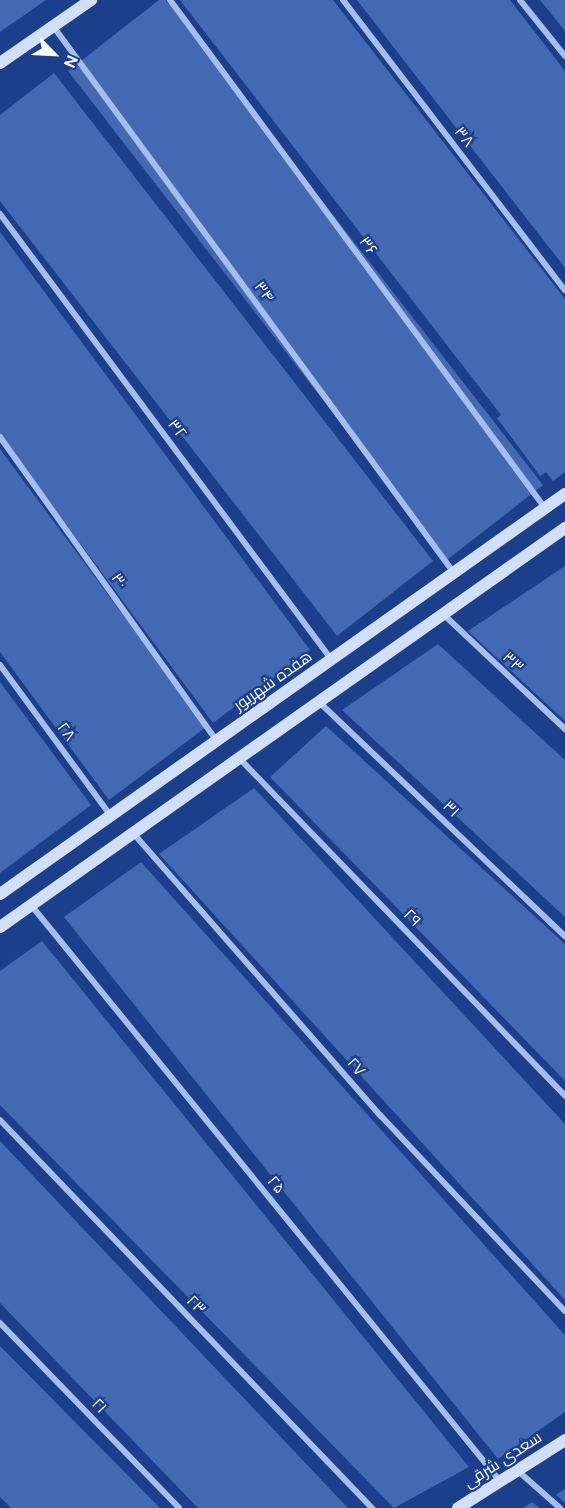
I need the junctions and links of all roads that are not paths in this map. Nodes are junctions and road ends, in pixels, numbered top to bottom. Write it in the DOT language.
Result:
graph roads {
  1 [pos="91,0"];
  2 [pos="170,0"];
  3 [pos="342,0"];
  4 [pos="520,0"];
  5 [pos="53,26"];
  6 [pos="565,56"];
  7 [pos="0,63"];
  8 [pos="0,214"];
  9 [pos="565,290"];
  10 [pos="0,436"];
  11 [pos="565,494"];
  12 [pos="545,508"];
  13 [pos="563,532"];
  14 [pos="454,573"];
  15 [pos="443,614"];
  16 [pos="332,659"];
  17 [pos="0,665"];
  18 [pos="318,702"];
  19 [pos="565,729"];
  20 [pos="217,741"];
  21 [pos="239,758"];
  22 [pos="111,816"];
  23 [pos="133,833"];
  24 [pos="0,894"];
  25 [pos="31,905"];
  26 [pos="0,927"];
  27 [pos="565,936"];
  28 [pos="565,1096"];
  29 [pos="0,1120"];
  30 [pos="565,1311"];
  31 [pos="0,1323"];
  32 [pos="565,1440"];
  33 [pos="517,1470"];
  34 [pos="501,1481"];
  35 [pos="179,1508"];
  36 [pos="372,1508"];
  37 [pos="458,1508"];
  38 [pos="560,1508"];
  1 -- 5 [label="main road"];
  2 -- 12 [label="street, ۳۶"];
  3 -- 9 [label="street, ۳۸"];
  4 -- 6 [label="street"];
  5 -- 7 [label="main road"];
  5 -- 14 [label="street, ۳۴"];
  8 -- 16 [label="street, ۳۲"];
  10 -- 20 [label="street, ۳۰"];
  11 -- 12 [label="main road, هفده شهریور"];
  12 -- 14 [label="main road, هفده شهریور"];
  13 -- 15 [label="main road"];
  14 -- 16 [label="main road, هفده شهریور"];
  15 -- 18 [label="main road"];
  15 -- 19 [label="street, ۳۳"];
  16 -- 20 [label="main road, هفده شهریور"];
  17 -- 22 [label="street, ۲۸"];
  18 -- 21 [label="main road"];
  18 -- 27 [label="street, ۳۱"];
  20 -- 22 [label="main road, هفده شهریور"];
  21 -- 23 [label="main road"];
  21 -- 28 [label="street, ۲۹"];
  22 -- 24 [label="main road, هفده شهریور"];
  23 -- 25 [label="main road"];
  23 -- 30 [label="street, ۲۷"];
  25 -- 26 [label="main road"];
  25 -- 34 [label="street, ۲۵"];
  29 -- 36 [label="street, ۲۳"];
  31 -- 35 [label="street, ۲۱"];
  32 -- 33 [label="main road, سعدی شرقی"];
  33 -- 34 [label="main road, سعدی شرقی"];
  33 -- 38 [label="street"];
  34 -- 37 [label="main road, سعدی شرقی"];
}
